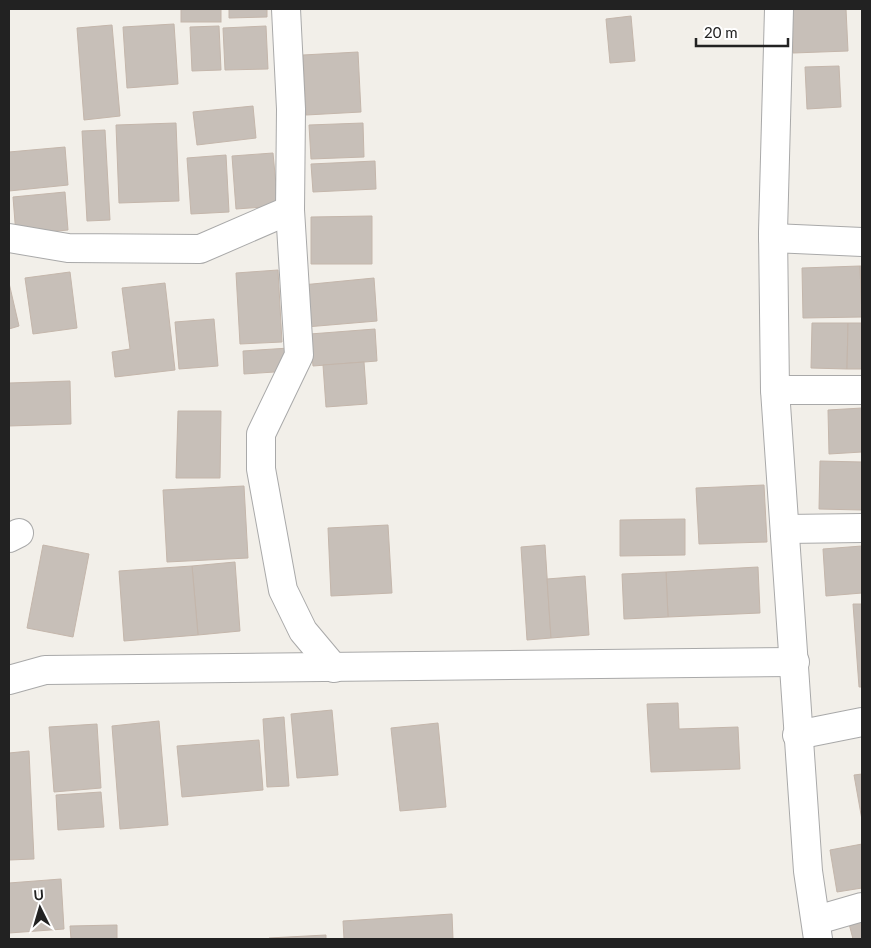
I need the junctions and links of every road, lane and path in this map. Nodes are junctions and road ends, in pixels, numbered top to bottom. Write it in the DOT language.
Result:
graph roads {
  1 [pos="286,9"];
  2 [pos="779,9"];
  3 [pos="290,210"];
  4 [pos="9,238"];
  5 [pos="774,238"];
  6 [pos="862,242"];
  7 [pos="775,390"];
  8 [pos="862,390"];
  9 [pos="862,528"];
  10 [pos="785,529"];
  11 [pos="795,662"];
  12 [pos="334,668"];
  13 [pos="9,680"];
  14 [pos="862,722"];
  15 [pos="797,735"];
  16 [pos="862,907"];
  17 [pos="818,930"];
  1 -- 3 [label="street"];
  2 -- 5 [label="street"];
  3 -- 4 [label="street"];
  3 -- 12 [label="street"];
  5 -- 6 [label="street"];
  5 -- 7 [label="street"];
  7 -- 8 [label="street"];
  7 -- 10 [label="street"];
  9 -- 10 [label="street"];
  10 -- 11 [label="street"];
  11 -- 12 [label="street"];
  11 -- 15 [label="street"];
  12 -- 13 [label="street"];
  14 -- 15 [label="street"];
  15 -- 17 [label="street"];
  16 -- 17 [label="street"];
}
